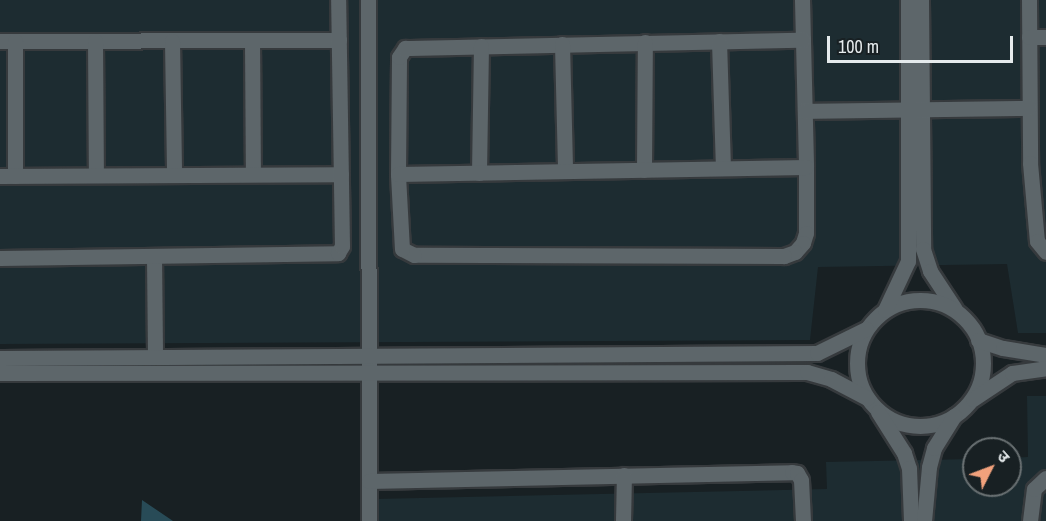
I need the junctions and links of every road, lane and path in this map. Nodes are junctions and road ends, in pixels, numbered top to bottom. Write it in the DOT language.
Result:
graph roads {
  1 [pos="338,0"];
  2 [pos="369,0"];
  3 [pos="802,0"];
  4 [pos="908,0"];
  5 [pos="921,0"];
  6 [pos="1029,0"];
  7 [pos="1029,37"];
  8 [pos="1046,37"];
  9 [pos="172,40"];
  10 [pos="252,40"];
  11 [pos="339,40"];
  12 [pos="803,40"];
  13 [pos="7,41"];
  14 [pos="95,41"];
  15 [pos="719,41"];
  16 [pos="645,42"];
  17 [pos="562,44"];
  18 [pos="481,46"];
  19 [pos="1029,108"];
  20 [pos="915,110"];
  21 [pos="804,111"];
  22 [pos="1030,163"];
  23 [pos="1046,163"];
  24 [pos="806,167"];
  25 [pos="723,168"];
  26 [pos="644,170"];
  27 [pos="565,171"];
  28 [pos="479,172"];
  29 [pos="253,174"];
  30 [pos="341,174"];
  31 [pos="398,174"];
  32 [pos="96,175"];
  33 [pos="174,175"];
  34 [pos="8,176"];
  35 [pos="1046,252"];
  36 [pos="154,256"];
  37 [pos="0,258"];
  38 [pos="885,310"];
  39 [pos="959,314"];
  40 [pos="866,329"];
  41 [pos="978,340"];
  42 [pos="1046,355"];
  43 [pos="155,357"];
  44 [pos="0,358"];
  45 [pos="369,363"];
  46 [pos="1046,369"];
  47 [pos="0,373"];
  48 [pos="867,398"];
  49 [pos="969,402"];
  50 [pos="879,412"];
  51 [pos="954,416"];
  52 [pos="624,475"];
  53 [pos="1046,478"];
  54 [pos="369,481"];
  55 [pos="369,521"];
  56 [pos="623,521"];
  57 [pos="803,521"];
  58 [pos="911,521"];
  59 [pos="924,521"];
  60 [pos="1030,521"];
  1 -- 11 [label="street"];
  2 -- 45 [label="street"];
  3 -- 12 [label="street"];
  4 -- 20 [label="street"];
  5 -- 20 [label="street"];
  6 -- 7 [label="street"];
  7 -- 8 [label="street"];
  7 -- 19 [label="street"];
  9 -- 10 [label="street"];
  9 -- 14 [label="street"];
  9 -- 33 [label="street"];
  10 -- 11 [label="street"];
  10 -- 29 [label="street"];
  11 -- 30 [label="street"];
  12 -- 15 [label="street"];
  12 -- 21 [label="street"];
  13 -- 14 [label="street"];
  13 -- 34 [label="street"];
  14 -- 32 [label="street"];
  15 -- 16 [label="street"];
  15 -- 25 [label="street"];
  16 -- 17 [label="street"];
  16 -- 26 [label="street"];
  17 -- 18 [label="street"];
  17 -- 27 [label="street"];
  18 -- 28 [label="street"];
  18 -- 31 [label="street"];
  19 -- 20 [label="street"];
  19 -- 22 [label="street"];
  20 -- 21 [label="street"];
  20 -- 38 [label="street"];
  20 -- 39 [label="street"];
  21 -- 24 [label="street"];
  22 -- 23 [label="street"];
  22 -- 35 [label="street"];
  24 -- 25 [label="street"];
  24 -- 31 [label="street"];
  25 -- 26 [label="street"];
  26 -- 27 [label="street"];
  27 -- 28 [label="street"];
  28 -- 31 [label="street"];
  29 -- 30 [label="street"];
  29 -- 33 [label="street"];
  30 -- 36 [label="street"];
  32 -- 33 [label="street"];
  32 -- 34 [label="street"];
  36 -- 37 [label="street"];
  36 -- 43 [label="street"];
  38 -- 39 [label="street"];
  38 -- 40 [label="street"];
  39 -- 41 [label="street"];
  40 -- 45 [label="street"];
  40 -- 48 [label="street"];
  41 -- 42 [label="street"];
  41 -- 49 [label="street"];
  43 -- 44 [label="street"];
  43 -- 45 [label="street"];
  45 -- 47 [label="street"];
  45 -- 48 [label="street"];
  45 -- 54 [label="street"];
  46 -- 49 [label="street"];
  48 -- 50 [label="street"];
  49 -- 51 [label="street"];
  50 -- 51 [label="street"];
  50 -- 58 [label="street"];
  51 -- 59 [label="street"];
  52 -- 54 [label="street"];
  52 -- 56 [label="street"];
  52 -- 57 [label="street"];
  53 -- 60 [label="street"];
  54 -- 55 [label="street"];
}
